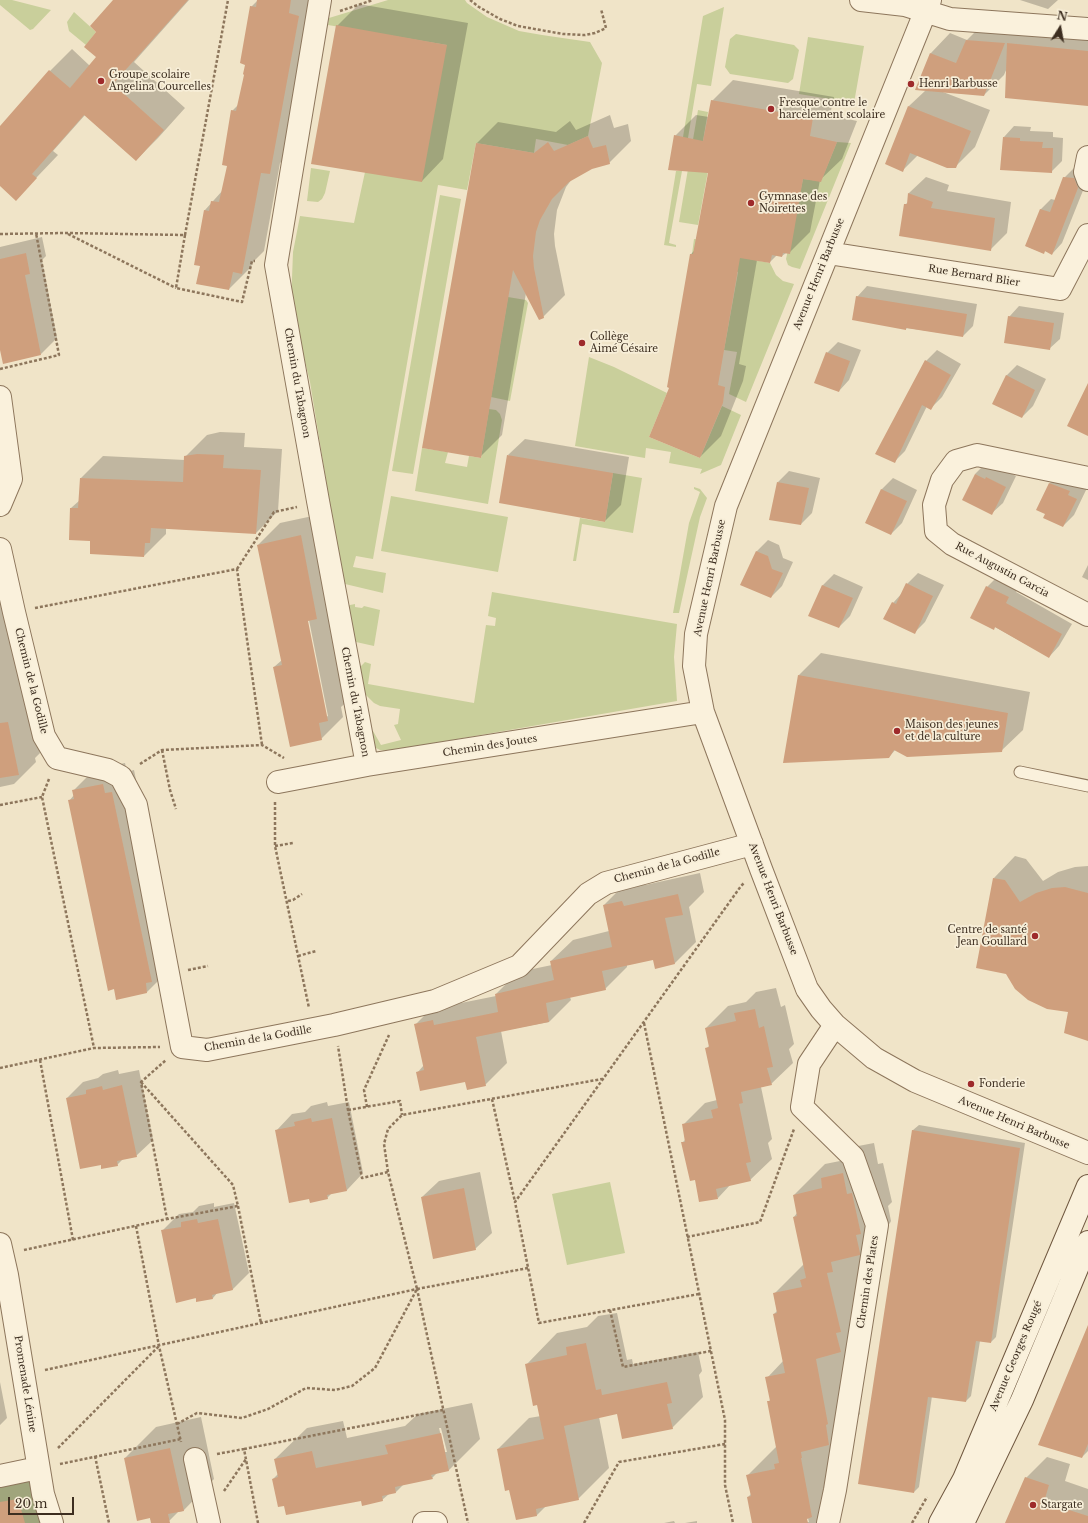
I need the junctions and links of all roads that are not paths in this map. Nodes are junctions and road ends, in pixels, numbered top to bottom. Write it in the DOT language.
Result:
graph roads {
  1 [pos="320,0"];
  2 [pos="861,0"];
  3 [pos="928,6"];
  4 [pos="1088,29"];
  5 [pos="1088,157"];
  6 [pos="1088,180"];
  7 [pos="1088,234"];
  8 [pos="828,253"];
  9 [pos="0,396"];
  10 [pos="1088,478"];
  11 [pos="0,505"];
  12 [pos="0,548"];
  13 [pos="1088,615"];
  14 [pos="703,712"];
  15 [pos="367,765"];
  16 [pos="1020,772"];
  17 [pos="1088,786"];
  18 [pos="277,791"];
  19 [pos="752,844"];
  20 [pos="836,1025"];
  21 [pos="1088,1153"];
  22 [pos="1088,1186"];
  23 [pos="1088,1242"];
  24 [pos="1,1249"];
  25 [pos="195,1459"];
  26 [pos="38,1468"];
  27 [pos="0,1476"];
  28 [pos="208,1520"];
  29 [pos="52,1523"];
  30 [pos="424,1523"];
  31 [pos="436,1523"];
  32 [pos="828,1523"];
  33 [pos="940,1523"];
  34 [pos="963,1523"];
  1 -- 15 [label="street, Chemin du Tabagnon"];
  2 -- 3 [label="street"];
  3 -- 4 [label="street"];
  3 -- 8 [label="street, Avenue Henri Barbusse"];
  5 -- 6 [label="street"];
  7 -- 8 [label="street, Rue Bernard Blier"];
  8 -- 14 [label="street, Avenue Henri Barbusse"];
  9 -- 11 [label="street"];
  10 -- 13 [label="street, Rue Augustin Garcia"];
  12 -- 19 [label="street, Chemin de la Godille"];
  14 -- 15 [label="street, Chemin des Joutes"];
  14 -- 19 [label="street, Avenue Henri Barbusse"];
  15 -- 18 [label="street, Chemin des Joutes"];
  16 -- 17 [label="lane"];
  19 -- 20 [label="street, Avenue Henri Barbusse"];
  20 -- 21 [label="street, Avenue Henri Barbusse"];
  20 -- 32 [label="street, Chemin des Plates"];
  22 -- 33 [label="street, Avenue Georges Rougé"];
  23 -- 34 [label="street"];
  24 -- 26 [label="street, Promenade Lénine"];
  25 -- 28 [label="street"];
  26 -- 27 [label="street"];
  26 -- 29 [label="street, Promenade Lénine"];
  30 -- 31 [label="street"];
}
